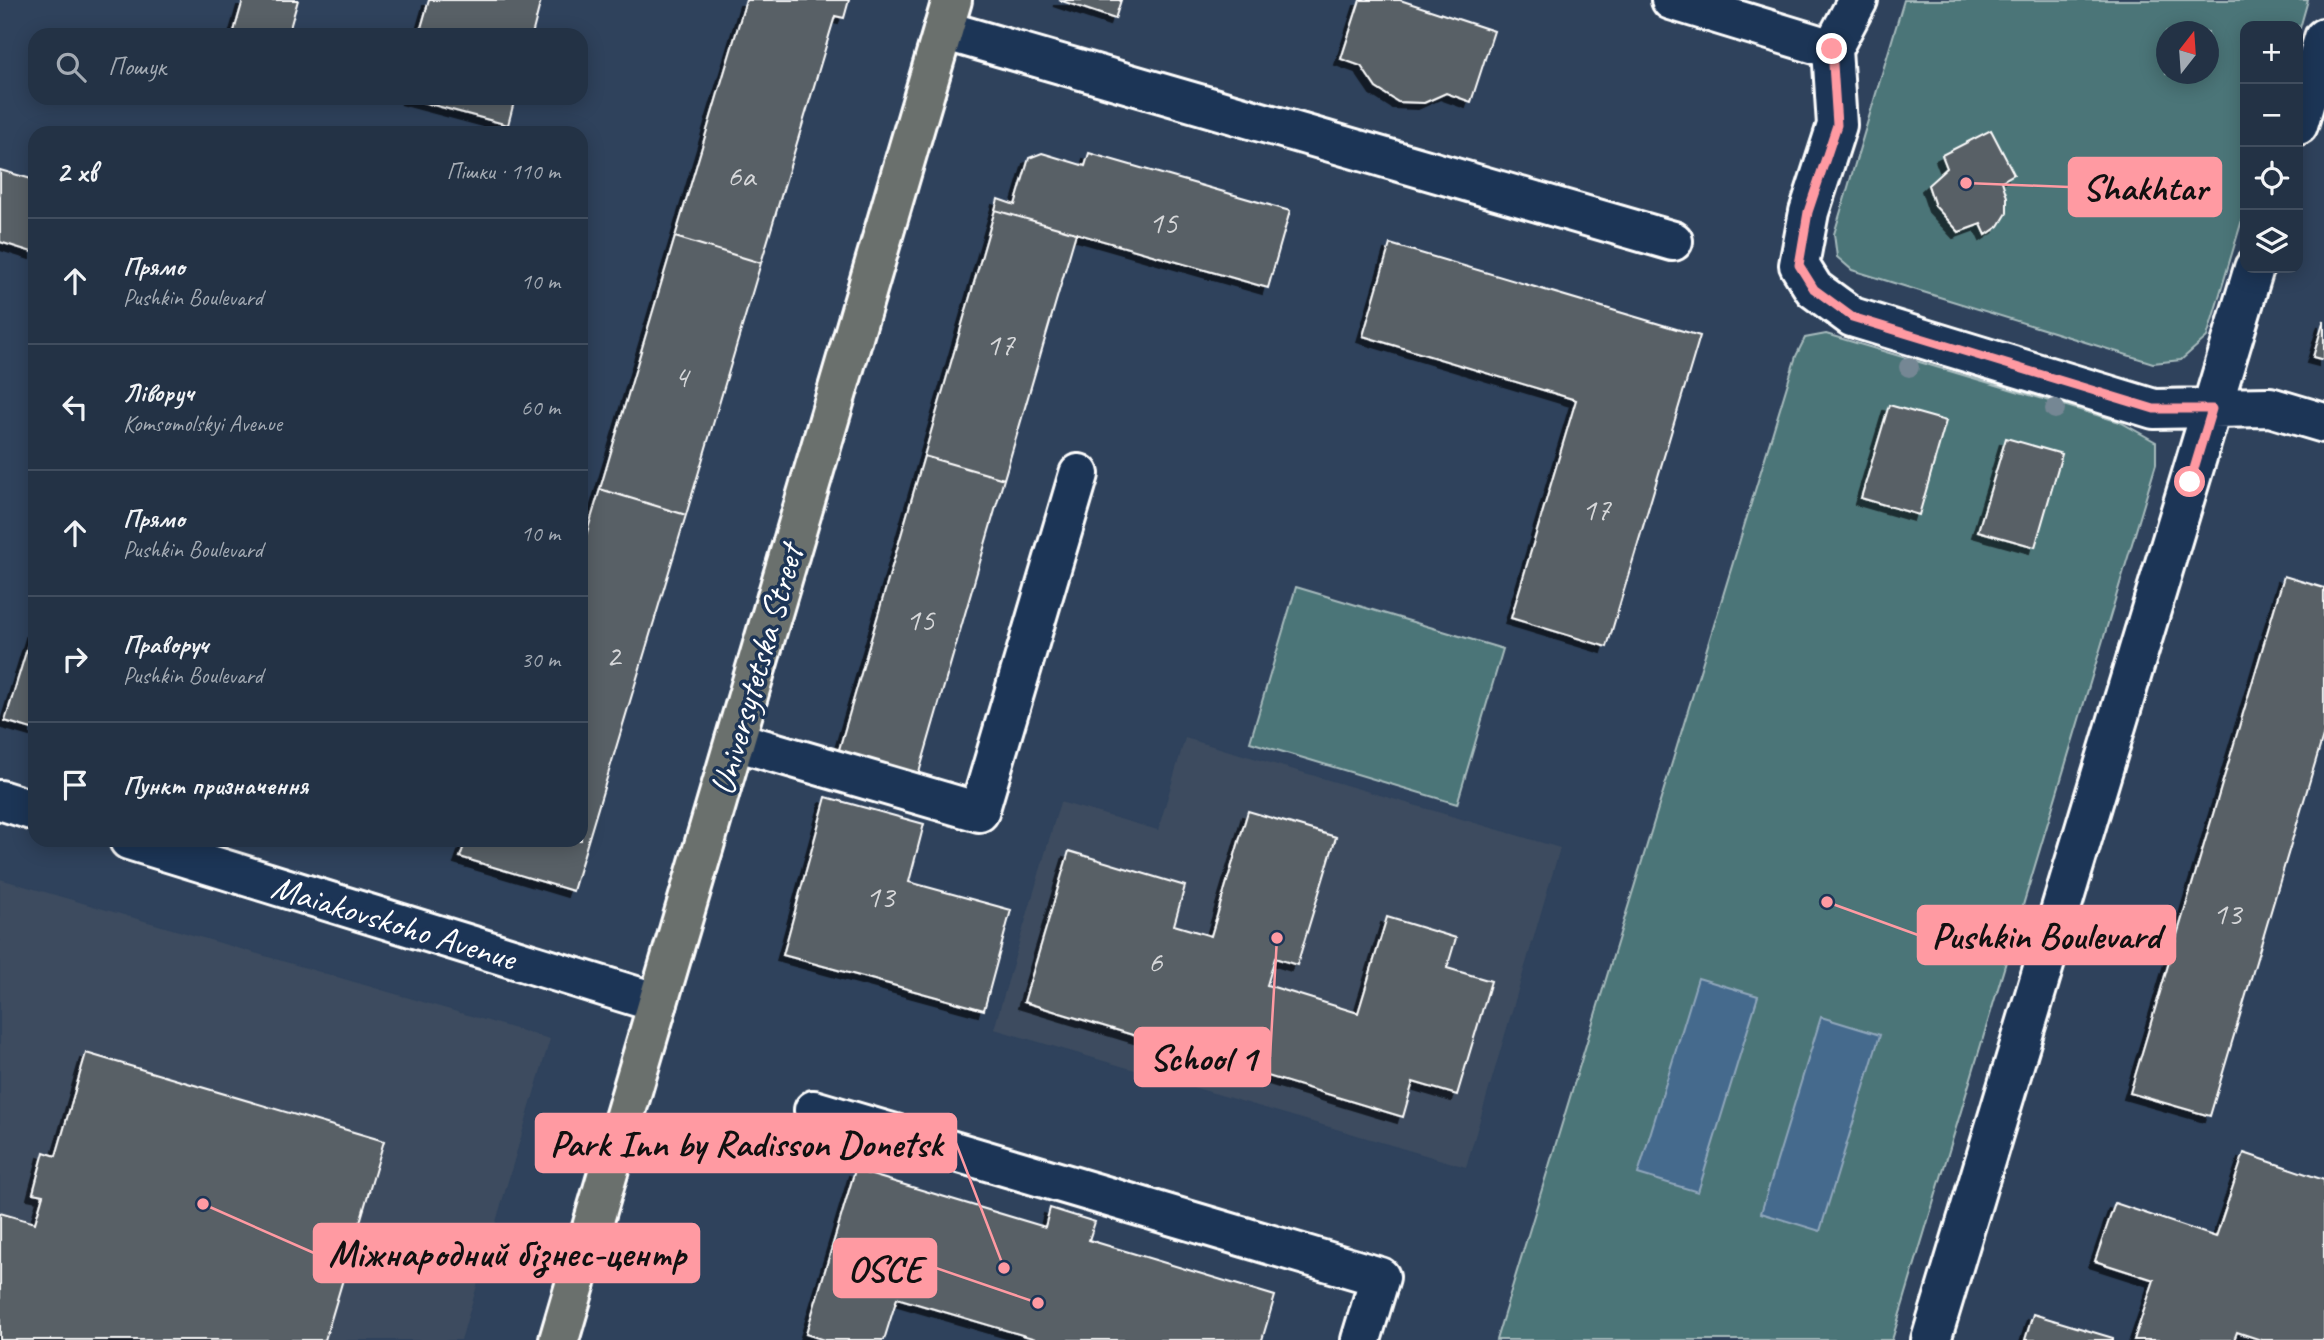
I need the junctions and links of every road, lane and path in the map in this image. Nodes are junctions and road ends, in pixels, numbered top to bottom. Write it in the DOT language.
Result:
graph roads {
  1 [pos="1671,0"];
  2 [pos="1858,0"];
  3 [pos="948,15"];
  4 [pos="2324,38"];
  5 [pos="1832,49"];
  6 [pos="2303,108"];
  7 [pos="1673,241"];
  8 [pos="2253,273"];
  9 [pos="2212,409"];
  10 [pos="2324,424"];
  11 [pos="1079,474"];
  12 [pos="735,741"];
  13 [pos="0,800"];
  14 [pos="28,809"];
  15 [pos="153,847"];
  16 [pos="658,1003"];
  17 [pos="814,1110"];
  18 [pos="559,1340"];
  19 [pos="1362,1340"];
  20 [pos="1931,1340"];
  1 -- 5 [label="street"];
  2 -- 5 [label="street"];
  3 -- 7 [label="street"];
  3 -- 12 [label="main road, Universytetska Street"];
  4 -- 6 [label="street"];
  5 -- 9 [label="street"];
  8 -- 9 [label="street"];
  9 -- 10 [label="street"];
  9 -- 20 [label="street"];
  11 -- 12 [label="street"];
  12 -- 16 [label="main road, Universytetska Street"];
  13 -- 14 [label="street"];
  15 -- 16 [label="street, Maiakovskoho Avenue"];
  16 -- 18 [label="main road, Universytetska Street"];
  17 -- 19 [label="street"];
}
